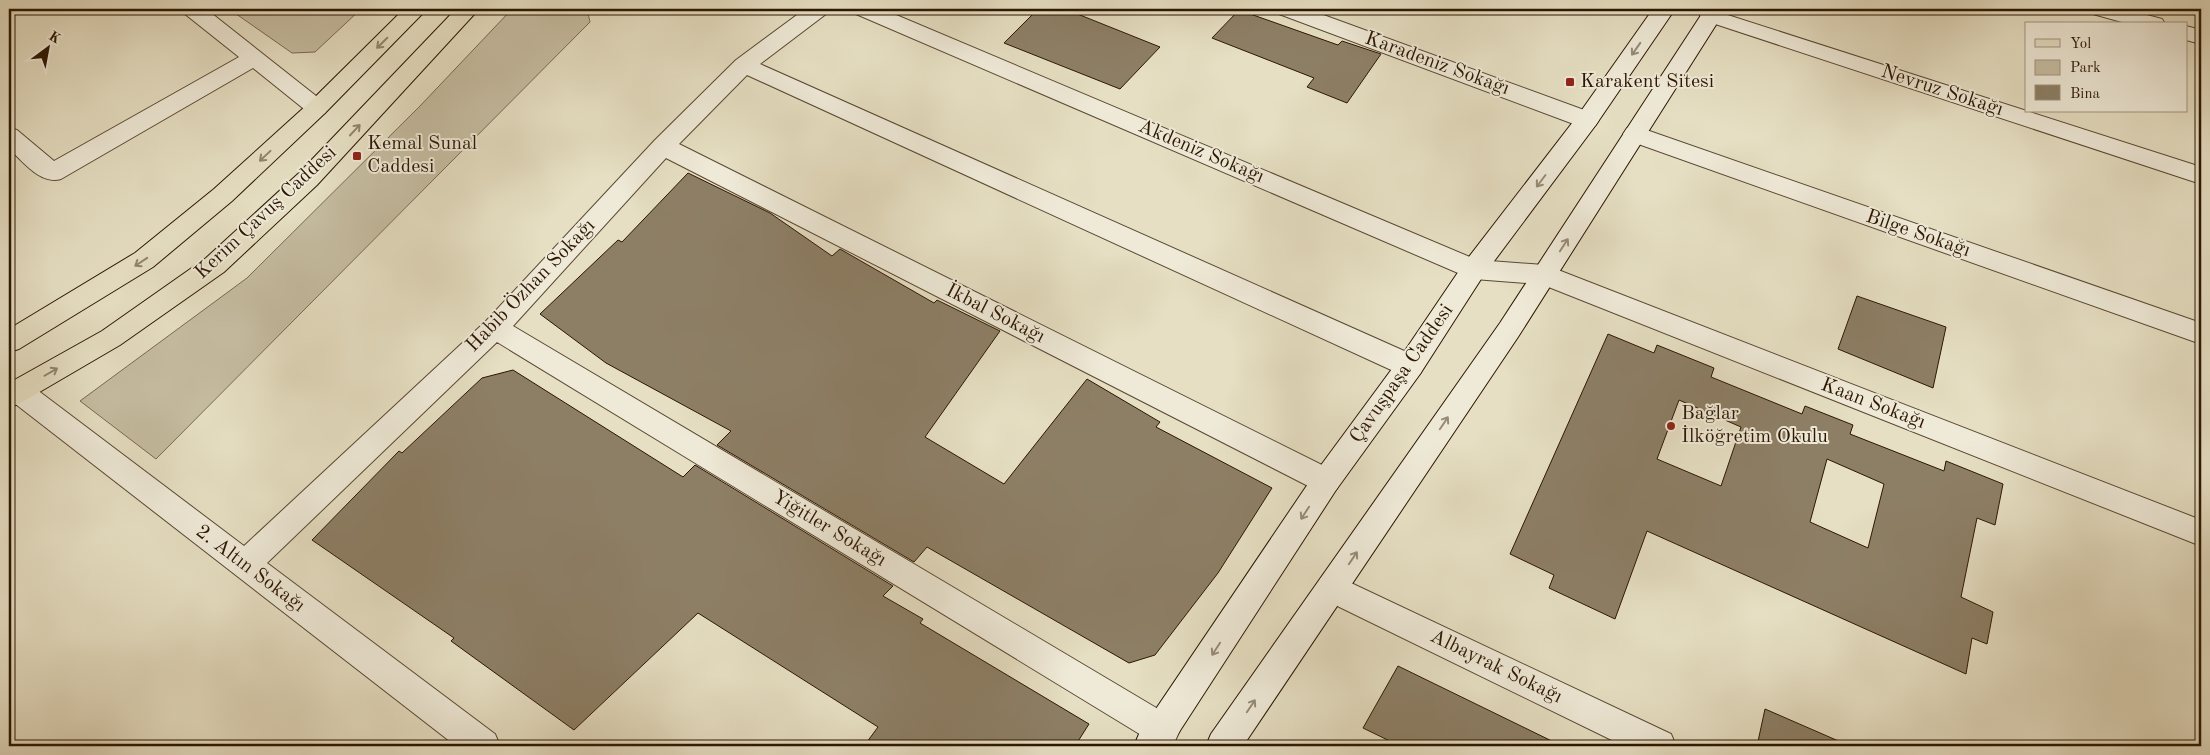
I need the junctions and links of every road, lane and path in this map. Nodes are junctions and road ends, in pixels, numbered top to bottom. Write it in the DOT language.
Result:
graph roads {
  1 [pos="193,9"];
  2 [pos="416,9"];
  3 [pos="468,9"];
  4 [pos="818,9"];
  5 [pos="864,9"];
  6 [pos="1287,9"];
  7 [pos="1664,9"];
  8 [pos="2101,9"];
  9 [pos="1713,12"];
  10 [pos="2147,22"];
  11 [pos="2188,34"];
  12 [pos="2201,37"];
  13 [pos="255,58"];
  14 [pos="744,65"];
  15 [pos="317,108"];
  16 [pos="1587,120"];
  17 [pos="1635,134"];
  18 [pos="9,136"];
  19 [pos="663,146"];
  20 [pos="2201,176"];
  21 [pos="1474,269"];
  22 [pos="1544,275"];
  23 [pos="495,328"];
  24 [pos="2201,334"];
  25 [pos="9,342"];
  26 [pos="1410,366"];
  27 [pos="14,393"];
  28 [pos="1326,481"];
  29 [pos="2201,533"];
  30 [pos="244,565"];
  31 [pos="1332,588"];
  32 [pos="1157,738"];
  33 [pos="483,746"];
  34 [pos="1223,746"];
  35 [pos="1659,746"];
  1 -- 13 [label="street"];
  2 -- 15 [label="main road, one-way"];
  27 -- 3 [label="main road, Kerim Çavuş Caddesi, one-way"];
  4 -- 14 [label="street, Habib Özhan Sokağı"];
  5 -- 21 [label="street, Akdeniz Sokağı"];
  6 -- 16 [label="street, Karadeniz Sokağı"];
  7 -- 16 [label="street, Çavuşpaşa Caddesi, one-way"];
  8 -- 10 [label="street"];
  9 -- 17 [label="street"];
  9 -- 20 [label="street, Nevruz Sokağı"];
  11 -- 12 [label="street"];
  13 -- 15 [label="street"];
  13 -- 18 [label="street"];
  14 -- 19 [label="street, Habib Özhan Sokağı"];
  14 -- 26 [label="street"];
  15 -- 25 [label="main road, one-way"];
  16 -- 21 [label="street, Çavuşpaşa Caddesi, one-way"];
  22 -- 17 [label="street, one-way"];
  17 -- 24 [label="street, Bilge Sokağı"];
  19 -- 23 [label="street, Habib Özhan Sokağı"];
  19 -- 28 [label="street, İkbal Sokağı"];
  21 -- 22 [label="street, Akdeniz Sokağı"];
  21 -- 26 [label="street, Çavuşpaşa Caddesi"];
  22 -- 29 [label="street, Kaan Sokağı"];
  31 -- 22 [label="street, one-way"];
  23 -- 30 [label="street, Habib Özhan Sokağı"];
  23 -- 32 [label="street, Yiğitler Sokağı"];
  26 -- 28 [label="street, Çavuşpaşa Caddesi"];
  27 -- 30 [label="street, 2. Altın Sokağı"];
  28 -- 32 [label="street, Çavuşpaşa Caddesi, one-way"];
  30 -- 33 [label="street, 2. Altın Sokağı"];
  34 -- 31 [label="street, one-way"];
  31 -- 35 [label="street, Albayrak Sokağı"];
}
